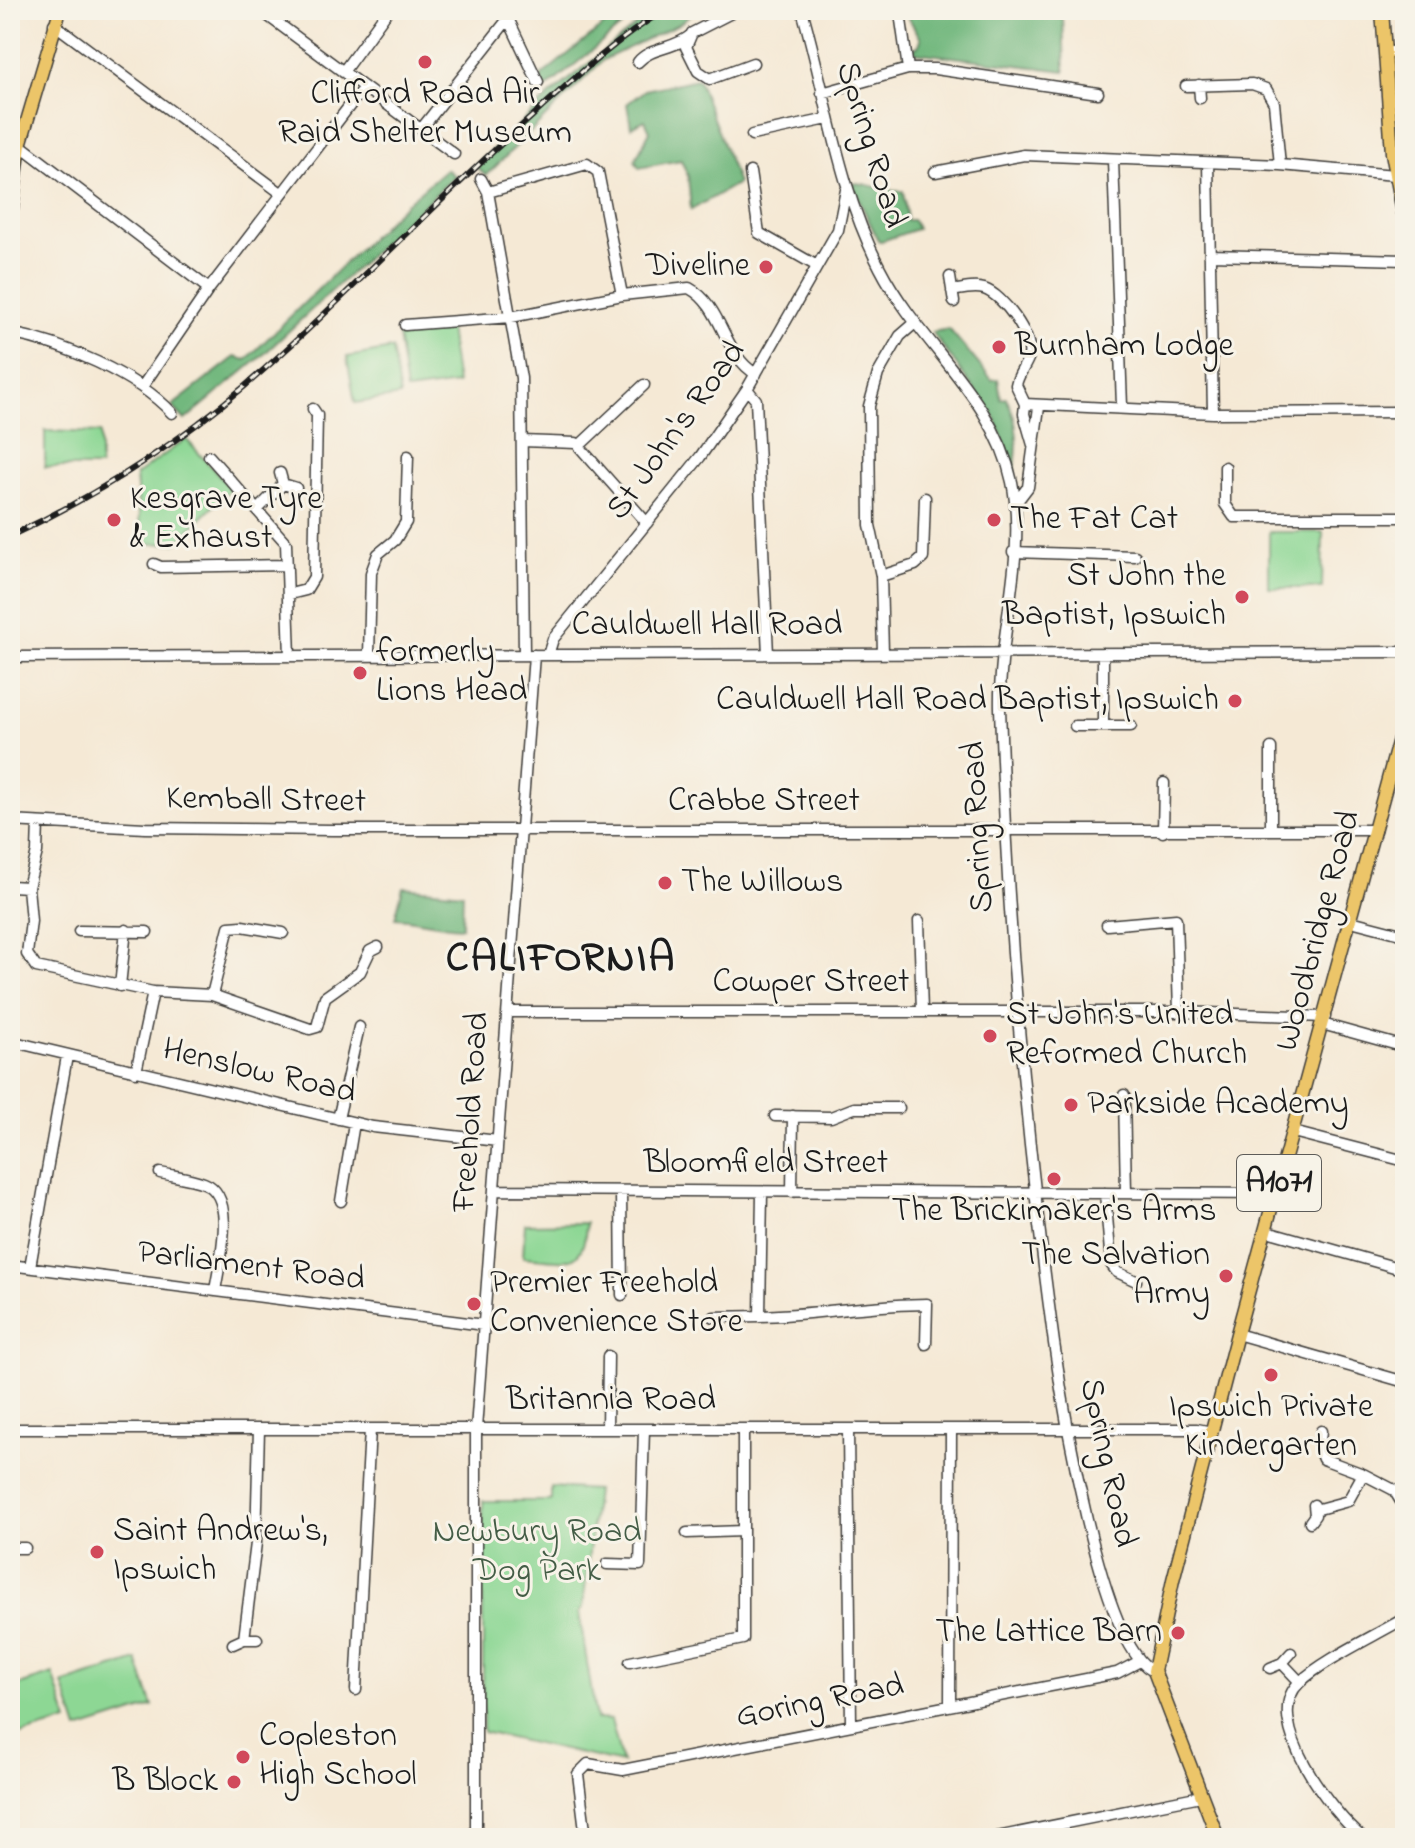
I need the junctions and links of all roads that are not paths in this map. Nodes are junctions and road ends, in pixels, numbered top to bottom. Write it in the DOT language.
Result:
graph roads {
  1 [pos="60,10"];
  2 [pos="260,10"];
  3 [pos="388,10"];
  4 [pos="737,10"];
  5 [pos="802,10"];
  6 [pos="1382,10"];
  7 [pos="506,14"];
  8 [pos="901,20"];
  9 [pos="54,24"];
  10 [pos="692,33"];
  11 [pos="1405,50"];
  12 [pos="1385,53"];
  13 [pos="638,62"];
  14 [pos="753,63"];
  15 [pos="908,69"];
  16 [pos="343,72"];
  17 [pos="538,82"];
  18 [pos="1199,85"];
  19 [pos="1186,86"];
  20 [pos="364,87"];
  21 [pos="822,93"];
  22 [pos="1098,93"];
  23 [pos="1200,98"];
  24 [pos="828,119"];
  25 [pos="422,128"];
  26 [pos="752,135"];
  27 [pos="20,145"];
  28 [pos="454,154"];
  29 [pos="1113,160"];
  30 [pos="1208,163"];
  31 [pos="1280,165"];
  32 [pos="750,172"];
  33 [pos="935,172"];
  34 [pos="1395,175"];
  35 [pos="481,179"];
  36 [pos="846,188"];
  37 [pos="488,192"];
  38 [pos="281,193"];
  39 [pos="10,222"];
  40 [pos="1405,223"];
  41 [pos="860,227"];
  42 [pos="838,230"];
  43 [pos="1210,255"];
  44 [pos="1405,260"];
  45 [pos="817,266"];
  46 [pos="950,277"];
  47 [pos="209,289"];
  48 [pos="622,295"];
  49 [pos="511,317"];
  50 [pos="915,323"];
  51 [pos="405,325"];
  52 [pos="10,333"];
  53 [pos="756,374"];
  54 [pos="644,385"];
  55 [pos="142,387"];
  56 [pos="747,389"];
  57 [pos="1025,404"];
  58 [pos="1122,406"];
  59 [pos="1039,407"];
  60 [pos="313,409"];
  61 [pos="1405,412"];
  62 [pos="172,413"];
  63 [pos="1213,413"];
  64 [pos="522,441"];
  65 [pos="1033,445"];
  66 [pos="579,446"];
  67 [pos="209,456"];
  68 [pos="408,456"];
  69 [pos="1225,467"];
  70 [pos="296,488"];
  71 [pos="925,498"];
  72 [pos="1015,504"];
  73 [pos="258,509"];
  74 [pos="1405,517"];
  75 [pos="647,523"];
  76 [pos="1013,552"];
  77 [pos="1135,556"];
  78 [pos="154,564"];
  79 [pos="287,565"];
  80 [pos="881,576"];
  81 [pos="290,594"];
  82 [pos="1405,652"];
  83 [pos="883,653"];
  84 [pos="1001,653"];
  85 [pos="1103,653"];
  86 [pos="768,654"];
  87 [pos="529,655"];
  88 [pos="548,655"];
  89 [pos="290,656"];
  90 [pos="369,656"];
  91 [pos="10,657"];
  92 [pos="1405,717"];
  93 [pos="1075,726"];
  94 [pos="1103,726"];
  95 [pos="1131,726"];
  96 [pos="1271,748"];
  97 [pos="1164,783"];
  98 [pos="10,821"];
  99 [pos="38,823"];
  100 [pos="1271,830"];
  101 [pos="1375,830"];
  102 [pos="522,831"];
  103 [pos="1006,831"];
  104 [pos="1163,832"];
  105 [pos="10,886"];
  106 [pos="28,887"];
  107 [pos="919,921"];
  108 [pos="1351,921"];
  109 [pos="1107,925"];
  110 [pos="126,930"];
  111 [pos="79,931"];
  112 [pos="147,932"];
  113 [pos="283,933"];
  114 [pos="1405,935"];
  115 [pos="378,947"];
  116 [pos="120,986"];
  117 [pos="153,992"];
  118 [pos="212,995"];
  119 [pos="922,1011"];
  120 [pos="508,1012"];
  121 [pos="1018,1012"];
  122 [pos="1179,1012"];
  123 [pos="1324,1020"];
  124 [pos="359,1027"];
  125 [pos="10,1041"];
  126 [pos="1405,1047"];
  127 [pos="67,1056"];
  128 [pos="136,1072"];
  129 [pos="1124,1095"];
  130 [pos="899,1108"];
  131 [pos="775,1116"];
  132 [pos="793,1116"];
  133 [pos="338,1119"];
  134 [pos="354,1123"];
  135 [pos="1293,1132"];
  136 [pos="498,1141"];
  137 [pos="1405,1161"];
  138 [pos="160,1173"];
  139 [pos="494,1190"];
  140 [pos="621,1192"];
  141 [pos="762,1192"];
  142 [pos="792,1192"];
  143 [pos="1037,1193"];
  144 [pos="1105,1193"];
  145 [pos="1126,1193"];
  146 [pos="1276,1194"];
  147 [pos="341,1201"];
  148 [pos="1267,1231"];
  149 [pos="10,1265"];
  150 [pos="30,1267"];
  151 [pos="1405,1270"];
  152 [pos="1136,1281"];
  153 [pos="215,1291"];
  154 [pos="622,1295"];
  155 [pos="927,1304"];
  156 [pos="940,1304"];
  157 [pos="760,1316"];
  158 [pos="714,1317"];
  159 [pos="484,1325"];
  160 [pos="1237,1334"];
  161 [pos="926,1344"];
  162 [pos="608,1356"];
  163 [pos="1405,1382"];
  164 [pos="10,1429"];
  165 [pos="259,1429"];
  166 [pos="370,1429"];
  167 [pos="476,1429"];
  168 [pos="607,1429"];
  169 [pos="644,1429"];
  170 [pos="743,1429"];
  171 [pos="848,1429"];
  172 [pos="951,1429"];
  173 [pos="1068,1429"];
  174 [pos="1321,1431"];
  175 [pos="1212,1432"];
  176 [pos="1363,1474"];
  177 [pos="1405,1508"];
  178 [pos="1310,1522"];
  179 [pos="743,1531"];
  180 [pos="687,1533"];
  181 [pos="10,1548"];
  182 [pos="25,1548"];
  183 [pos="607,1564"];
  184 [pos="1405,1618"];
  185 [pos="244,1639"];
  186 [pos="257,1639"];
  187 [pos="233,1644"];
  188 [pos="1291,1653"];
  189 [pos="630,1662"];
  190 [pos="1138,1662"];
  191 [pos="1282,1663"];
  192 [pos="1270,1668"];
  193 [pos="1154,1671"];
  194 [pos="1300,1682"];
  195 [pos="356,1690"];
  196 [pos="950,1705"];
  197 [pos="851,1725"];
  198 [pos="1201,1796"];
  199 [pos="476,1838"];
  200 [pos="586,1838"];
  201 [pos="992,1838"];
  202 [pos="1218,1838"];
  203 [pos="1363,1838"];
  1 -- 9 [label="main road"];
  2 -- 16 [label="street"];
  3 -- 16 [label="street"];
  4 -- 10 [label="street"];
  5 -- 21 [label="street, Spring Road"];
  6 -- 12 [label="main road"];
  7 -- 17 [label="street"];
  7 -- 25 [label="street"];
  8 -- 15 [label="street"];
  9 -- 27 [label="main road"];
  9 -- 38 [label="street"];
  10 -- 13 [label="street"];
  10 -- 14 [label="street"];
  11 -- 12 [label="street"];
  12 -- 34 [label="main road"];
  15 -- 21 [label="street"];
  15 -- 22 [label="street"];
  16 -- 20 [label="street"];
  18 -- 19 [label="street"];
  18 -- 23 [label="street"];
  18 -- 31 [label="street"];
  20 -- 25 [label="street"];
  20 -- 38 [label="street"];
  21 -- 24 [label="street, Spring Road"];
  24 -- 26 [label="street"];
  24 -- 36 [label="street, Spring Road"];
  25 -- 28 [label="street"];
  27 -- 39 [label="main road"];
  27 -- 47 [label="street"];
  29 -- 30 [label="street"];
  29 -- 33 [label="street"];
  29 -- 58 [label="street"];
  30 -- 31 [label="street"];
  30 -- 43 [label="street"];
  31 -- 34 [label="street"];
  32 -- 45 [label="street"];
  34 -- 40 [label="main road"];
  35 -- 37 [label="street, Freehold Road"];
  36 -- 41 [label="street, Spring Road"];
  36 -- 42 [label="street, St John's Road"];
  37 -- 48 [label="street"];
  37 -- 49 [label="street, Freehold Road"];
  38 -- 47 [label="street"];
  41 -- 42 [label="street"];
  41 -- 50 [label="street, Spring Road"];
  42 -- 45 [label="street, St John's Road"];
  43 -- 44 [label="street"];
  43 -- 63 [label="street"];
  45 -- 53 [label="street, St John's Road"];
  46 -- 57 [label="street"];
  47 -- 55 [label="street"];
  48 -- 49 [label="street"];
  48 -- 53 [label="street"];
  49 -- 51 [label="street"];
  49 -- 64 [label="street, Freehold Road"];
  50 -- 72 [label="street, Spring Road"];
  50 -- 80 [label="street"];
  52 -- 55 [label="street"];
  53 -- 56 [label="street, St John's Road"];
  54 -- 66 [label="street"];
  55 -- 62 [label="street"];
  56 -- 75 [label="street, St John's Road"];
  56 -- 86 [label="street"];
  57 -- 59 [label="street"];
  57 -- 65 [label="street"];
  58 -- 59 [label="street"];
  58 -- 63 [label="street"];
  59 -- 65 [label="street"];
  60 -- 81 [label="street"];
  61 -- 63 [label="street"];
  64 -- 66 [label="street"];
  64 -- 87 [label="street, Freehold Road"];
  65 -- 72 [label="street"];
  66 -- 75 [label="street"];
  67 -- 73 [label="street"];
  68 -- 90 [label="street"];
  69 -- 74 [label="street"];
  70 -- 73 [label="street"];
  71 -- 80 [label="street"];
  72 -- 76 [label="street, Spring Road"];
  73 -- 79 [label="street"];
  75 -- 88 [label="street, St John's Road"];
  76 -- 77 [label="street"];
  76 -- 84 [label="street, Spring Road"];
  78 -- 79 [label="street"];
  79 -- 81 [label="street"];
  80 -- 83 [label="street"];
  81 -- 89 [label="street"];
  82 -- 85 [label="street, Cauldwell Hall Road"];
  83 -- 84 [label="street, Cauldwell Hall Road"];
  83 -- 86 [label="street, Cauldwell Hall Road"];
  84 -- 85 [label="street, Cauldwell Hall Road"];
  84 -- 103 [label="street, Spring Road"];
  85 -- 94 [label="street"];
  86 -- 88 [label="street, Cauldwell Hall Road"];
  87 -- 88 [label="street, Cauldwell Hall Road"];
  87 -- 90 [label="street, Cauldwell Hall Road"];
  87 -- 102 [label="street, Freehold Road"];
  89 -- 90 [label="street, Cauldwell Hall Road"];
  89 -- 91 [label="street, Cauldwell Hall Road"];
  92 -- 101 [label="main road, Woodbridge Road / A1071"];
  93 -- 94 [label="street"];
  94 -- 95 [label="street"];
  96 -- 100 [label="street"];
  97 -- 104 [label="street"];
  98 -- 99 [label="street, Kemball Street"];
  99 -- 102 [label="street, Kemball Street"];
  99 -- 106 [label="street"];
  100 -- 101 [label="street, Crabbe Street"];
  100 -- 104 [label="street, Crabbe Street"];
  101 -- 108 [label="main road, Woodbridge Road / A1071"];
  102 -- 103 [label="street, Crabbe Street"];
  102 -- 120 [label="street, Freehold Road"];
  103 -- 104 [label="street, Crabbe Street"];
  103 -- 121 [label="street, Spring Road"];
  105 -- 106 [label="street"];
  106 -- 116 [label="street"];
  107 -- 119 [label="street"];
  108 -- 114 [label="street"];
  108 -- 123 [label="main road, Woodbridge Road / A1071"];
  109 -- 122 [label="street"];
  110 -- 111 [label="street"];
  110 -- 112 [label="street"];
  110 -- 116 [label="street"];
  113 -- 118 [label="street"];
  115 -- 118 [label="street"];
  116 -- 117 [label="street"];
  117 -- 118 [label="street"];
  117 -- 128 [label="street"];
  119 -- 120 [label="street, Cowper Street"];
  119 -- 121 [label="street, Cowper Street"];
  120 -- 136 [label="street, Freehold Road"];
  121 -- 122 [label="street, Cowper Street"];
  121 -- 143 [label="street, Spring Road"];
  122 -- 123 [label="street, Cowper Street"];
  123 -- 126 [label="street, Cowper Street"];
  123 -- 135 [label="main road, Woodbridge Road / A1071"];
  124 -- 133 [label="street"];
  125 -- 127 [label="street, Henslow Road"];
  127 -- 128 [label="street, Henslow Road"];
  127 -- 150 [label="street"];
  128 -- 133 [label="street, Henslow Road"];
  129 -- 145 [label="street"];
  130 -- 132 [label="street"];
  131 -- 132 [label="street"];
  132 -- 142 [label="street"];
  133 -- 134 [label="street, Henslow Road"];
  134 -- 136 [label="street, Henslow Road"];
  134 -- 147 [label="street"];
  135 -- 137 [label="street"];
  135 -- 146 [label="main road, Woodbridge Road / A1071"];
  136 -- 139 [label="street, Freehold Road"];
  138 -- 153 [label="street"];
  139 -- 140 [label="street, Bloomfield Street"];
  139 -- 159 [label="street, Freehold Road"];
  140 -- 141 [label="street, Bloomfield Street"];
  140 -- 154 [label="street"];
  141 -- 142 [label="street, Bloomfield Street"];
  141 -- 157 [label="street"];
  142 -- 143 [label="street, Bloomfield Street"];
  143 -- 144 [label="street, Bloomfield Street"];
  143 -- 173 [label="street, Spring Road"];
  144 -- 145 [label="street, Bloomfield Street"];
  144 -- 152 [label="street"];
  145 -- 146 [label="street, Bloomfield Street"];
  146 -- 148 [label="main road, Woodbridge Road / A1071"];
  148 -- 151 [label="street"];
  148 -- 160 [label="main road, Woodbridge Road / A1071"];
  149 -- 150 [label="street, Parliament Road"];
  150 -- 153 [label="street, Parliament Road"];
  153 -- 159 [label="street, Parliament Road"];
  155 -- 156 [label="street"];
  155 -- 157 [label="street"];
  155 -- 161 [label="street"];
  157 -- 158 [label="street"];
  159 -- 167 [label="street, Freehold Road"];
  160 -- 163 [label="street"];
  160 -- 175 [label="main road, Woodbridge Road / A1071"];
  162 -- 168 [label="street"];
  164 -- 165 [label="street, Britannia Road"];
  165 -- 166 [label="street, Britannia Road"];
  165 -- 185 [label="street"];
  166 -- 167 [label="street, Britannia Road"];
  166 -- 195 [label="street"];
  167 -- 168 [label="street, Britannia Road"];
  167 -- 199 [label="street, Freehold Road"];
  168 -- 169 [label="street, Britannia Road"];
  169 -- 170 [label="street, Britannia Road"];
  169 -- 183 [label="street"];
  170 -- 171 [label="street, Britannia Road"];
  170 -- 179 [label="street"];
  171 -- 172 [label="street, Britannia Road"];
  171 -- 197 [label="street"];
  172 -- 173 [label="street, Britannia Road"];
  172 -- 196 [label="street"];
  173 -- 175 [label="street, Britannia Road"];
  173 -- 190 [label="street, Spring Road"];
  174 -- 176 [label="street"];
  175 -- 193 [label="main road, Woodbridge Road / A1071"];
  176 -- 177 [label="street"];
  176 -- 178 [label="street"];
  179 -- 180 [label="street"];
  179 -- 189 [label="street"];
  181 -- 182 [label="street"];
  184 -- 194 [label="street"];
  185 -- 186 [label="street"];
  185 -- 187 [label="street"];
  188 -- 191 [label="street"];
  190 -- 193 [label="street"];
  190 -- 196 [label="street, Goring Road"];
  191 -- 192 [label="street"];
  191 -- 194 [label="street"];
  193 -- 198 [label="main road"];
  194 -- 203 [label="street"];
  196 -- 197 [label="street, Goring Road"];
  197 -- 200 [label="street, Goring Road"];
  198 -- 201 [label="street"];
  198 -- 202 [label="main road"];
}
